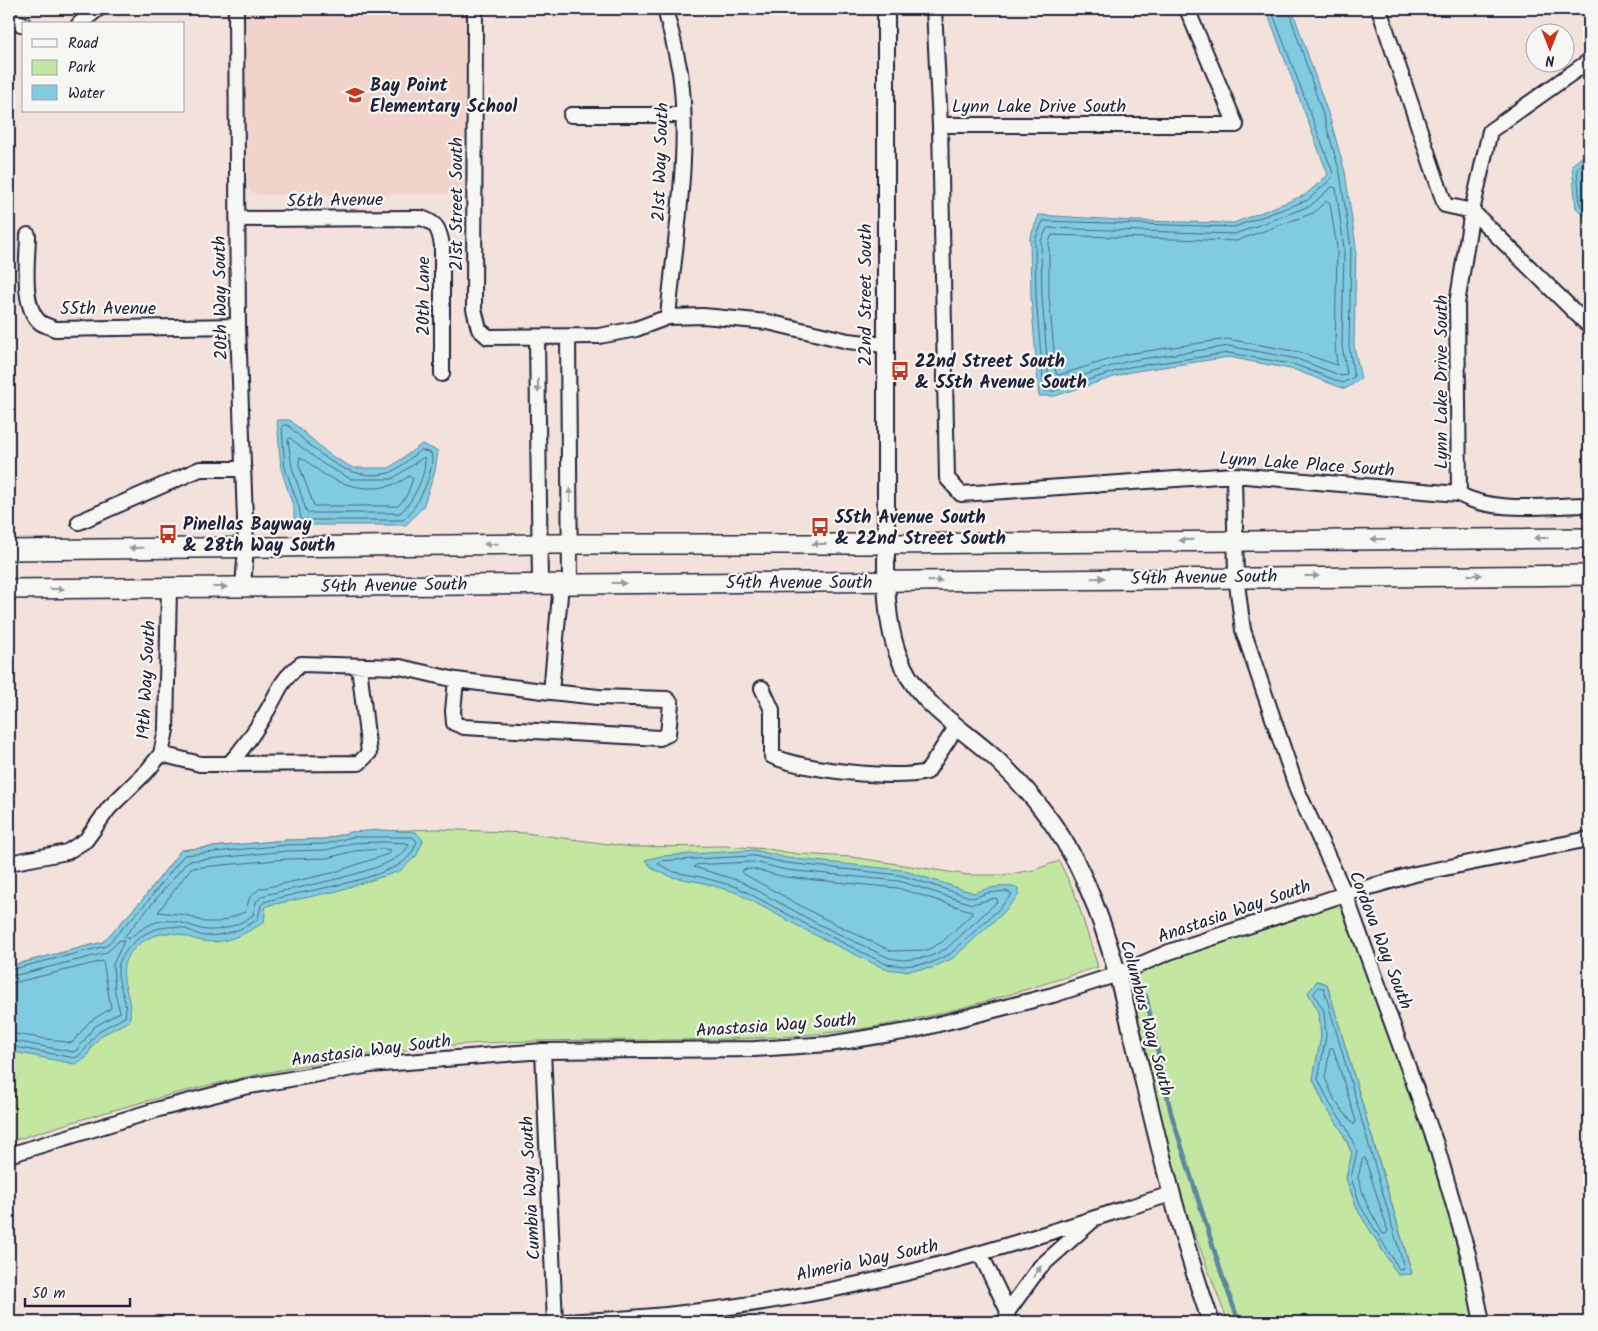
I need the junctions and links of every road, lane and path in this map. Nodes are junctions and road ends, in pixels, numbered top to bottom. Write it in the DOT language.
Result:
graph roads {
  1 [pos="98,9"];
  2 [pos="236,9"];
  3 [pos="475,9"];
  4 [pos="665,9"];
  5 [pos="886,9"];
  6 [pos="934,9"];
  7 [pos="1186,9"];
  8 [pos="1379,9"];
  9 [pos="9,20"];
  10 [pos="82,22"];
  11 [pos="22,24"];
  12 [pos="1589,61"];
  13 [pos="571,115"];
  14 [pos="682,115"];
  15 [pos="940,125"];
  16 [pos="1472,211"];
  17 [pos="238,220"];
  18 [pos="431,221"];
  19 [pos="28,235"];
  20 [pos="668,317"];
  21 [pos="238,326"];
  22 [pos="1589,326"];
  23 [pos="537,337"];
  24 [pos="568,337"];
  25 [pos="885,345"];
  26 [pos="442,374"];
  27 [pos="244,469"];
  28 [pos="1234,475"];
  29 [pos="961,494"];
  30 [pos="1459,494"];
  31 [pos="1589,505"];
  32 [pos="78,522"];
  33 [pos="1589,538"];
  34 [pos="1235,540"];
  35 [pos="540,544"];
  36 [pos="570,544"];
  37 [pos="886,544"];
  38 [pos="246,546"];
  39 [pos="9,550"];
  40 [pos="1589,574"];
  41 [pos="1236,576"];
  42 [pos="886,582"];
  43 [pos="540,584"];
  44 [pos="566,584"];
  45 [pos="243,587"];
  46 [pos="168,588"];
  47 [pos="9,589"];
  48 [pos="359,666"];
  49 [pos="456,680"];
  50 [pos="762,688"];
  51 [pos="551,692"];
  52 [pos="957,726"];
  53 [pos="161,754"];
  54 [pos="229,764"];
  55 [pos="1589,838"];
  56 [pos="9,863"];
  57 [pos="1345,894"];
  58 [pos="1118,974"];
  59 [pos="542,1051"];
  60 [pos="9,1155"];
  61 [pos="1171,1194"];
  62 [pos="1099,1216"];
  63 [pos="980,1253"];
  64 [pos="1007,1317"];
  65 [pos="555,1322"];
  66 [pos="562,1322"];
  67 [pos="1211,1322"];
  68 [pos="1482,1322"];
  1 -- 10 [label="street"];
  2 -- 17 [label="street, 20th Way South"];
  3 -- 23 [label="street, 21st Street South"];
  4 -- 14 [label="street, 21st Way South"];
  5 -- 25 [label="street, 22nd Street South"];
  6 -- 15 [label="street"];
  7 -- 15 [label="street, Lynn Lake Drive South"];
  8 -- 16 [label="street"];
  9 -- 11 [label="street"];
  12 -- 16 [label="street, Lynn Lake Drive South"];
  13 -- 14 [label="street"];
  14 -- 20 [label="street, 21st Way South"];
  15 -- 29 [label="street, Lynn Lake Drive South"];
  16 -- 22 [label="street"];
  16 -- 30 [label="street, Lynn Lake Drive South"];
  17 -- 18 [label="street, 56th Avenue"];
  17 -- 21 [label="street, 20th Way South"];
  18 -- 26 [label="street, 20th Lane"];
  19 -- 21 [label="street, 55th Avenue"];
  20 -- 24 [label="street"];
  20 -- 25 [label="street"];
  21 -- 27 [label="street, 20th Way South"];
  23 -- 24 [label="street"];
  23 -- 35 [label="street, one-way"];
  36 -- 24 [label="street, one-way"];
  25 -- 37 [label="street, 22nd Street South"];
  27 -- 32 [label="street"];
  27 -- 38 [label="street, 20th Way South"];
  28 -- 29 [label="street, Lynn Lake Place South"];
  28 -- 30 [label="street, Lynn Lake Place South"];
  28 -- 34 [label="street"];
  30 -- 31 [label="street, Lynn Lake Place South"];
  33 -- 34 [label="main road, 54th Avenue South, one-way"];
  34 -- 37 [label="main road, 54th Avenue South, one-way"];
  34 -- 41 [label="street"];
  35 -- 36 [label="main road, 54th Avenue South"];
  35 -- 38 [label="main road, 54th Avenue South, one-way"];
  35 -- 43 [label="street"];
  37 -- 36 [label="main road, 54th Avenue South, one-way"];
  36 -- 44 [label="street"];
  37 -- 42 [label="street, 22nd Street South"];
  38 -- 39 [label="main road, 54th Avenue South, one-way"];
  38 -- 45 [label="street, 20th Way South"];
  41 -- 40 [label="main road, 54th Avenue South, one-way"];
  42 -- 41 [label="main road, 54th Avenue South, one-way"];
  41 -- 57 [label="street, Cordova Way South"];
  44 -- 42 [label="main road, 54th Avenue South, one-way"];
  42 -- 52 [label="street, Columbus Way South"];
  43 -- 44 [label="main road, 54th Avenue South"];
  43 -- 45 [label="main road, 54th Avenue South"];
  44 -- 51 [label="street"];
  46 -- 45 [label="main road, 54th Avenue South, one-way"];
  47 -- 46 [label="main road, 54th Avenue South, one-way"];
  46 -- 53 [label="street, 19th Way South"];
  48 -- 49 [label="street"];
  48 -- 54 [label="street"];
  48 -- 54 [label="street"];
  49 -- 51 [label="street"];
  49 -- 51 [label="street"];
  50 -- 52 [label="street"];
  52 -- 58 [label="street, Columbus Way South"];
  53 -- 54 [label="street"];
  53 -- 56 [label="street, 19th Way South"];
  55 -- 57 [label="street, Anastasia Way South"];
  57 -- 58 [label="street, Anastasia Way South"];
  57 -- 68 [label="street, Cordova Way South"];
  58 -- 59 [label="street, Anastasia Way South"];
  58 -- 61 [label="street, Columbus Way South"];
  59 -- 60 [label="street, Anastasia Way South"];
  59 -- 65 [label="street, Cumbia Way South"];
  61 -- 62 [label="street, Almeria Way South"];
  61 -- 67 [label="street, Columbus Way South"];
  62 -- 63 [label="street, Almeria Way South"];
  64 -- 62 [label="street, one-way"];
  63 -- 64 [label="street"];
  63 -- 66 [label="street, Almeria Way South"];
}
